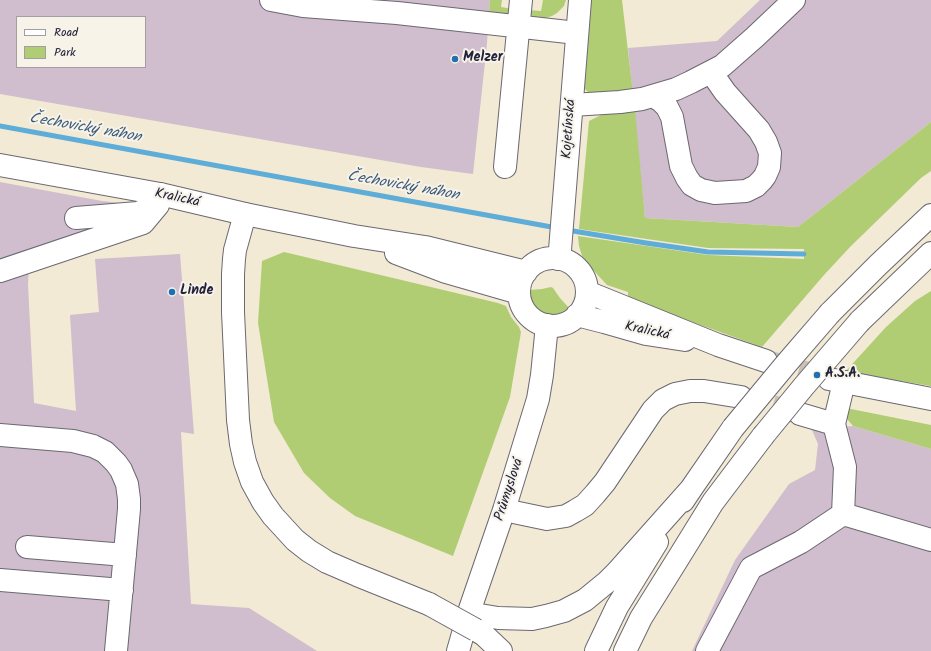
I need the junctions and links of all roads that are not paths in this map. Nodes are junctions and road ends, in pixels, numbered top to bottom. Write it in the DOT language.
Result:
graph roads {
  1 [pos="271,0"];
  2 [pos="521,0"];
  3 [pos="580,0"];
  4 [pos="794,0"];
  5 [pos="519,26"];
  6 [pos="577,33"];
  7 [pos="711,72"];
  8 [pos="653,96"];
  9 [pos="572,105"];
  10 [pos="0,165"];
  11 [pos="504,167"];
  12 [pos="159,200"];
  13 [pos="245,214"];
  14 [pos="931,215"];
  15 [pos="76,218"];
  16 [pos="931,253"];
  17 [pos="559,254"];
  18 [pos="931,268"];
  19 [pos="0,271"];
  20 [pos="522,282"];
  21 [pos="587,292"];
  22 [pos="577,315"];
  23 [pos="860,321"];
  24 [pos="547,325"];
  25 [pos="718,345"];
  26 [pos="766,361"];
  27 [pos="741,397"];
  28 [pos="931,399"];
  29 [pos="800,414"];
  30 [pos="834,424"];
  31 [pos="0,435"];
  32 [pos="691,489"];
  33 [pos="504,510"];
  34 [pos="842,514"];
  35 [pos="931,540"];
  36 [pos="27,547"];
  37 [pos="125,555"];
  38 [pos="0,580"];
  39 [pos="122,590"];
  40 [pos="478,623"];
  41 [pos="116,651"];
  42 [pos="458,651"];
  43 [pos="501,651"];
  44 [pos="596,651"];
  45 [pos="625,651"];
  46 [pos="707,651"];
  1 -- 5 [label="main road"];
  2 -- 5 [label="main road"];
  3 -- 6 [label="main road, Kojetínská"];
  4 -- 7 [label="main road"];
  5 -- 6 [label="main road"];
  5 -- 11 [label="main road"];
  6 -- 9 [label="main road, Kojetínská"];
  7 -- 8 [label="main road"];
  7 -- 8 [label="main road"];
  8 -- 9 [label="main road"];
  9 -- 17 [label="main road, Kojetínská"];
  10 -- 12 [label="main road, Kralická"];
  12 -- 13 [label="main road, Kralická"];
  12 -- 15 [label="main road"];
  12 -- 19 [label="main road"];
  13 -- 20 [label="main road, Kralická"];
  13 -- 40 [label="main road, bridge"];
  14 -- 32 [label="main road, bridge"];
  16 -- 23 [label="main road"];
  17 -- 20 [label="main road"];
  17 -- 21 [label="main road"];
  18 -- 23 [label="main road"];
  20 -- 24 [label="main road"];
  21 -- 22 [label="main road"];
  21 -- 25 [label="main road, Kralická"];
  22 -- 24 [label="main road"];
  22 -- 25 [label="main road, Kralická"];
  23 -- 45 [label="main road, bridge"];
  24 -- 33 [label="main road, Průmyslová"];
  25 -- 26 [label="main road, Kralická"];
  27 -- 33 [label="main road"];
  28 -- 30 [label="main road"];
  29 -- 30 [label="main road"];
  30 -- 34 [label="main road"];
  31 -- 37 [label="main road"];
  32 -- 40 [label="main road"];
  32 -- 44 [label="main road"];
  33 -- 42 [label="main road, Průmyslová"];
  34 -- 35 [label="main road"];
  34 -- 46 [label="main road"];
  36 -- 37 [label="main road"];
  37 -- 39 [label="main road"];
  38 -- 39 [label="main road"];
  39 -- 41 [label="main road"];
  40 -- 43 [label="main road"];
}
